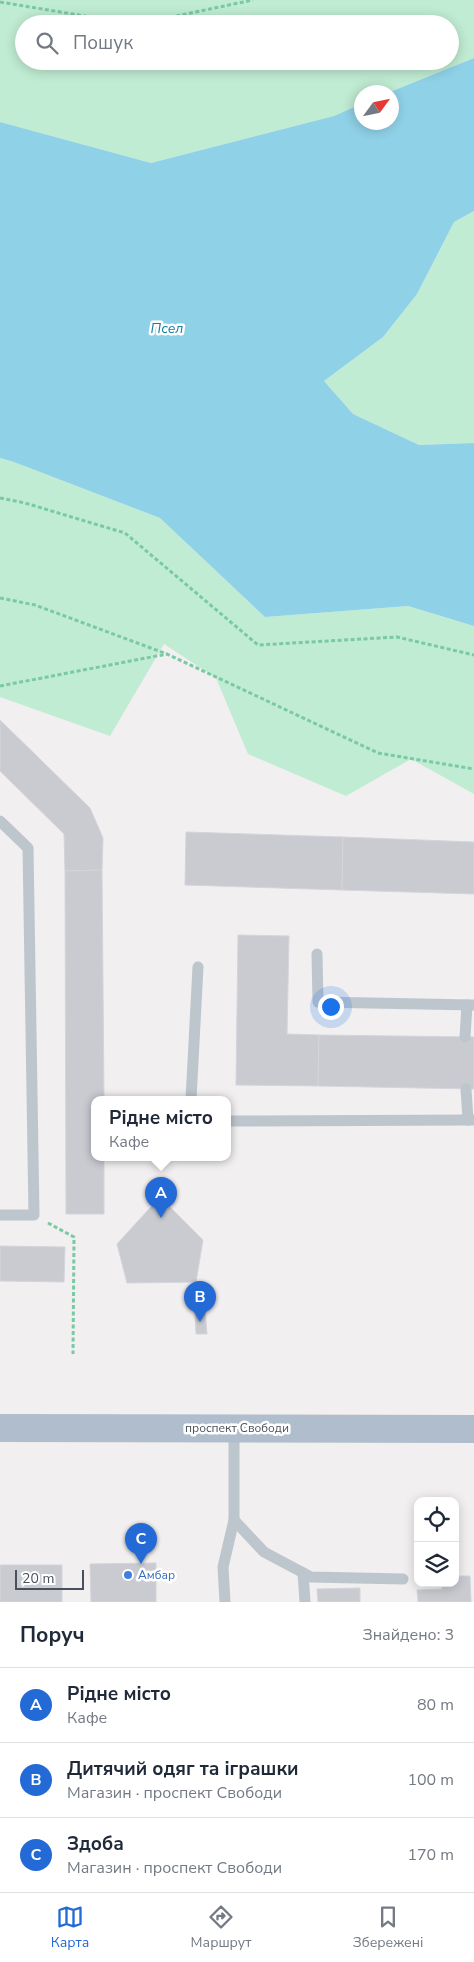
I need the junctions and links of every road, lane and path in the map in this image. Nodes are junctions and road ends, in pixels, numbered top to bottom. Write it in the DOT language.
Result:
graph roads {
  1 [pos="253,0"];
  2 [pos="0,2"];
  3 [pos="79,15"];
  4 [pos="181,15"];
  5 [pos="0,498"];
  6 [pos="0,598"];
  7 [pos="167,654"];
  8 [pos="474,655"];
  9 [pos="0,686"];
  10 [pos="474,770"];
  11 [pos="0,821"];
  12 [pos="317,954"];
  13 [pos="198,967"];
  14 [pos="471,1005"];
  15 [pos="465,1037"];
  16 [pos="466,1089"];
  17 [pos="191,1096"];
  18 [pos="471,1120"];
  19 [pos="231,1121"];
  20 [pos="0,1215"];
  21 [pos="34,1215"];
  22 [pos="73,1354"];
  23 [pos="0,1428"];
  24 [pos="234,1428"];
  25 [pos="474,1429"];
  26 [pos="234,1520"];
  27 [pos="303,1573"];
  28 [pos="402,1578"];
  29 [pos="225,1602"];
  30 [pos="304,1602"];
  1 -- 4 [label="path"];
  2 -- 3 [label="path"];
  5 -- 8 [label="path"];
  6 -- 7 [label="path"];
  7 -- 9 [label="path"];
  7 -- 10 [label="path"];
  11 -- 21 [label="lane"];
  12 -- 14 [label="lane"];
  13 -- 17 [label="lane"];
  14 -- 15 [label="lane"];
  16 -- 18 [label="lane"];
  18 -- 19 [label="lane"];
  20 -- 21 [label="lane"];
  21 -- 22 [label="path"];
  23 -- 24 [label="main road, проспект Свободи"];
  24 -- 25 [label="main road, проспект Свободи"];
  24 -- 26 [label="lane"];
  26 -- 27 [label="lane"];
  26 -- 29 [label="lane"];
  27 -- 28 [label="lane"];
  27 -- 30 [label="lane"];
}
